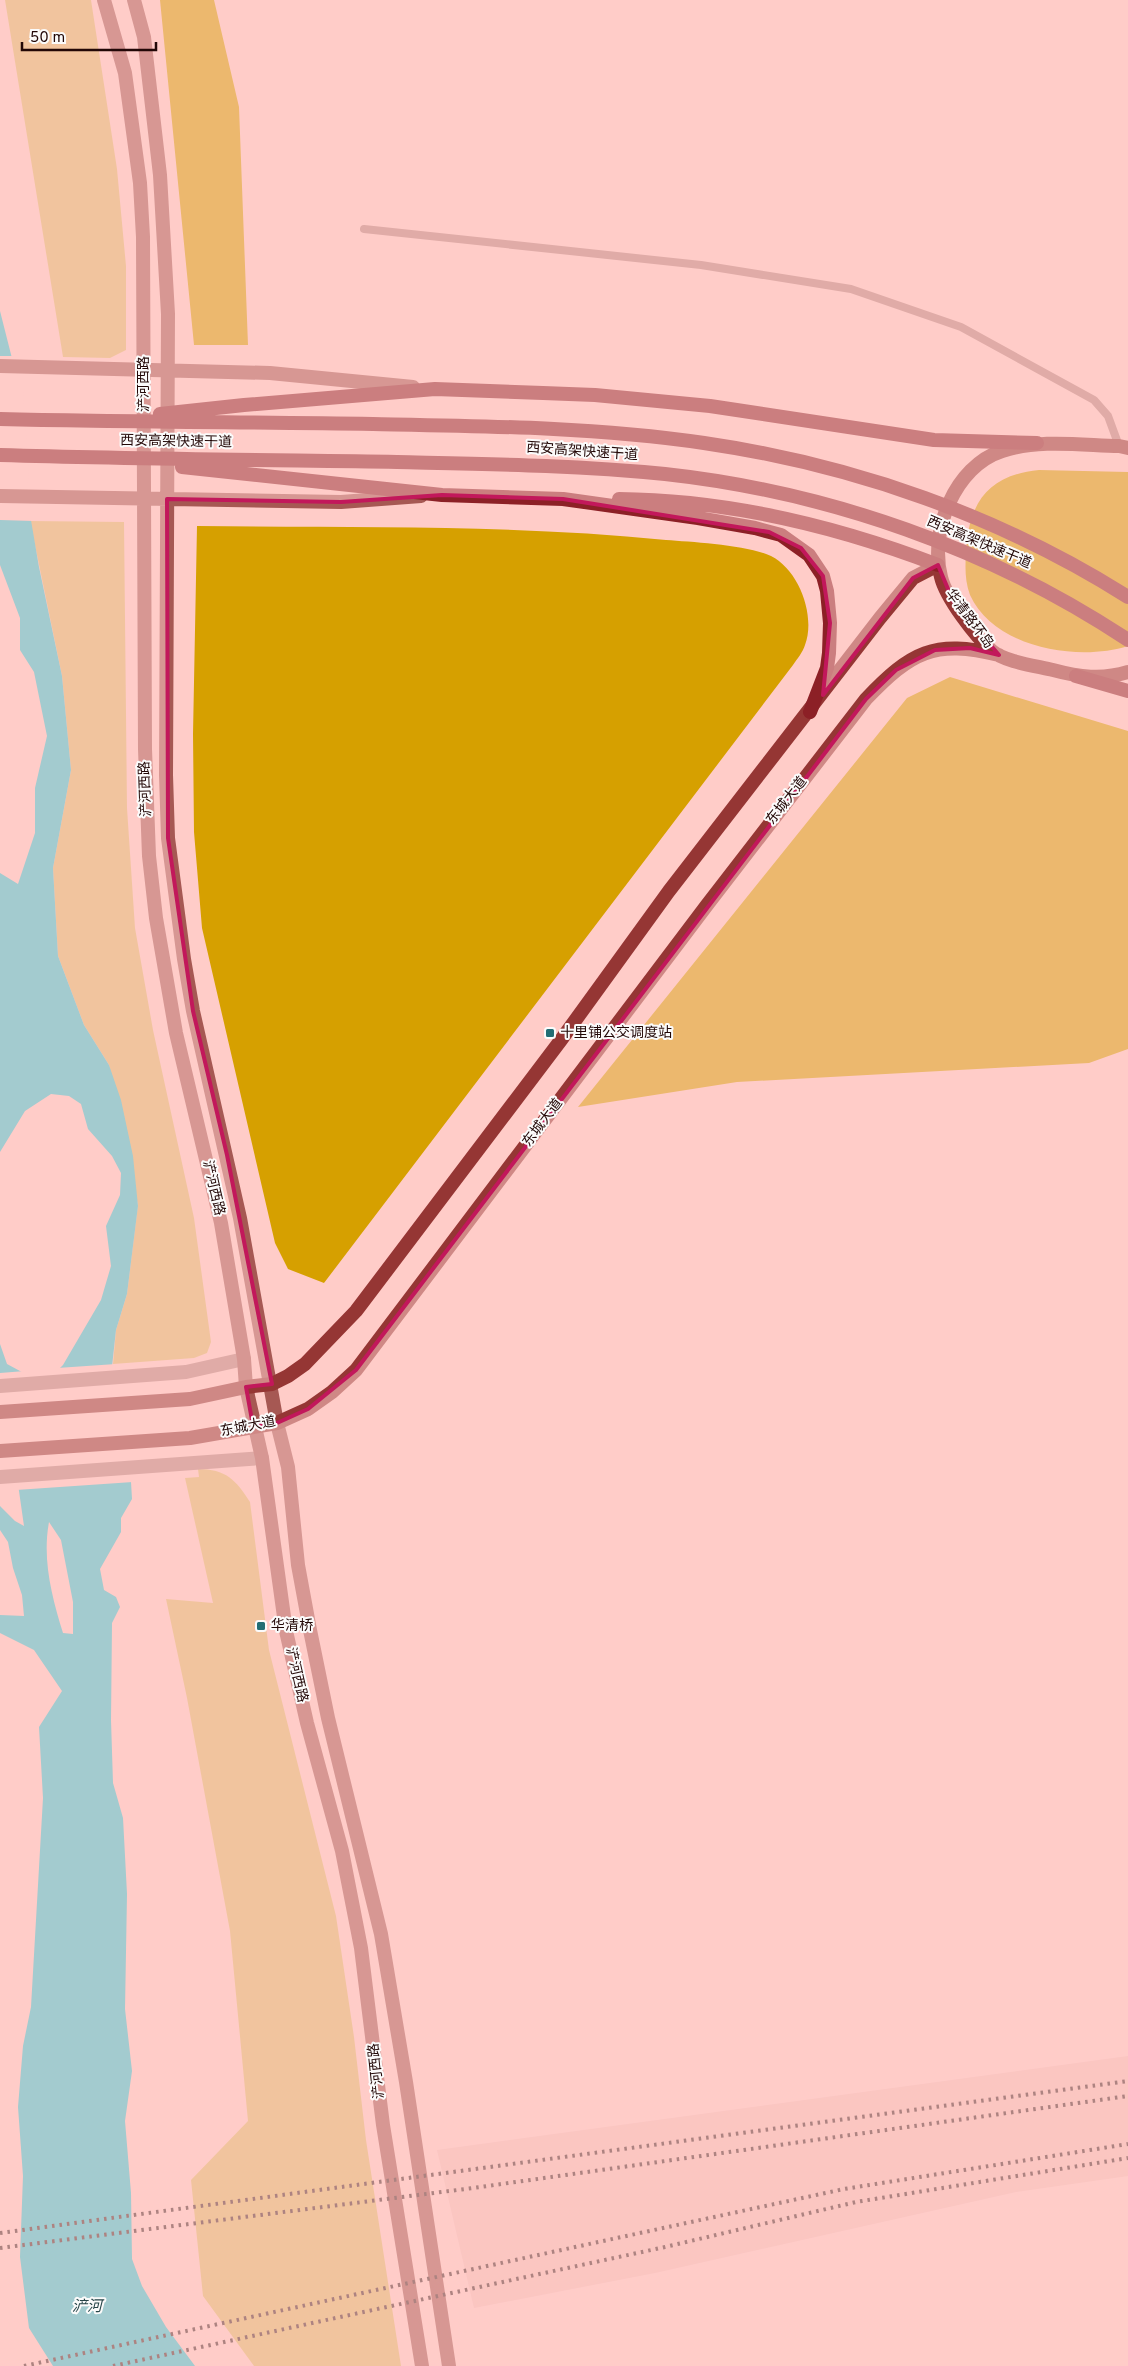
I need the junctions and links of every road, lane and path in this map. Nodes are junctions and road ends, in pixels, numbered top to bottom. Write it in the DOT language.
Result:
graph roads {
  1 [pos="104,0"];
  2 [pos="134,0"];
  3 [pos="364,228"];
  4 [pos="0,366"];
  5 [pos="435,389"];
  6 [pos="0,419"];
  7 [pos="98,421"];
  8 [pos="1038,443"];
  9 [pos="1125,447"];
  10 [pos="0,455"];
  11 [pos="246,466"];
  12 [pos="442,495"];
  13 [pos="0,496"];
  14 [pos="564,498"];
  15 [pos="938,565"];
  16 [pos="1128,597"];
  17 [pos="1128,640"];
  18 [pos="999,655"];
  19 [pos="1128,672"];
  20 [pos="1076,676"];
  21 [pos="1128,691"];
  22 [pos="810,712"];
  23 [pos="244,1360"];
  24 [pos="272,1384"];
  25 [pos="0,1386"];
  26 [pos="246,1387"];
  27 [pos="0,1412"];
  28 [pos="277,1423"];
  29 [pos="253,1426"];
  30 [pos="0,1451"];
  31 [pos="262,1458"];
  32 [pos="0,1477"];
  33 [pos="422,2366"];
  34 [pos="449,2366"];
  1 -- 23 [label="main road, 浐河西路"];
  2 -- 24 [label="main road, 浐河西路"];
  3 -- 9 [label="lane"];
  4 -- 5 [label="main road"];
  5 -- 7 [label="highway"];
  5 -- 8 [label="highway"];
  6 -- 7 [label="highway, 西安高架快速干道"];
  7 -- 16 [label="highway, 西安高架快速干道"];
  8 -- 9 [label="main road, 华清路环岛"];
  8 -- 15 [label="main road, 华清路环岛"];
  10 -- 11 [label="highway, 西安高架快速干道"];
  11 -- 12 [label="highway"];
  11 -- 17 [label="highway, 西安高架快速干道"];
  12 -- 13 [label="main road"];
  12 -- 14 [label="highway"];
  14 -- 15 [label="highway"];
  14 -- 22 [label="highway"];
  15 -- 18 [label="main road, 华清路环岛"];
  15 -- 22 [label="main road"];
  18 -- 20 [label="main road, 华清路环岛"];
  18 -- 28 [label="main road, 东城大道"];
  19 -- 20 [label="main road, 华清路环岛"];
  20 -- 21 [label="highway"];
  22 -- 24 [label="main road"];
  23 -- 25 [label="street"];
  23 -- 26 [label="main road, 浐河西路"];
  24 -- 26 [label="main road"];
  24 -- 28 [label="main road, 浐河西路"];
  26 -- 27 [label="main road"];
  26 -- 29 [label="main road, 浐河西路"];
  28 -- 29 [label="main road, 东城大道"];
  28 -- 34 [label="main road, 浐河西路"];
  29 -- 30 [label="main road, 东城大道"];
  29 -- 31 [label="main road, 浐河西路"];
  31 -- 32 [label="street"];
  31 -- 33 [label="main road, 浐河西路"];
}
